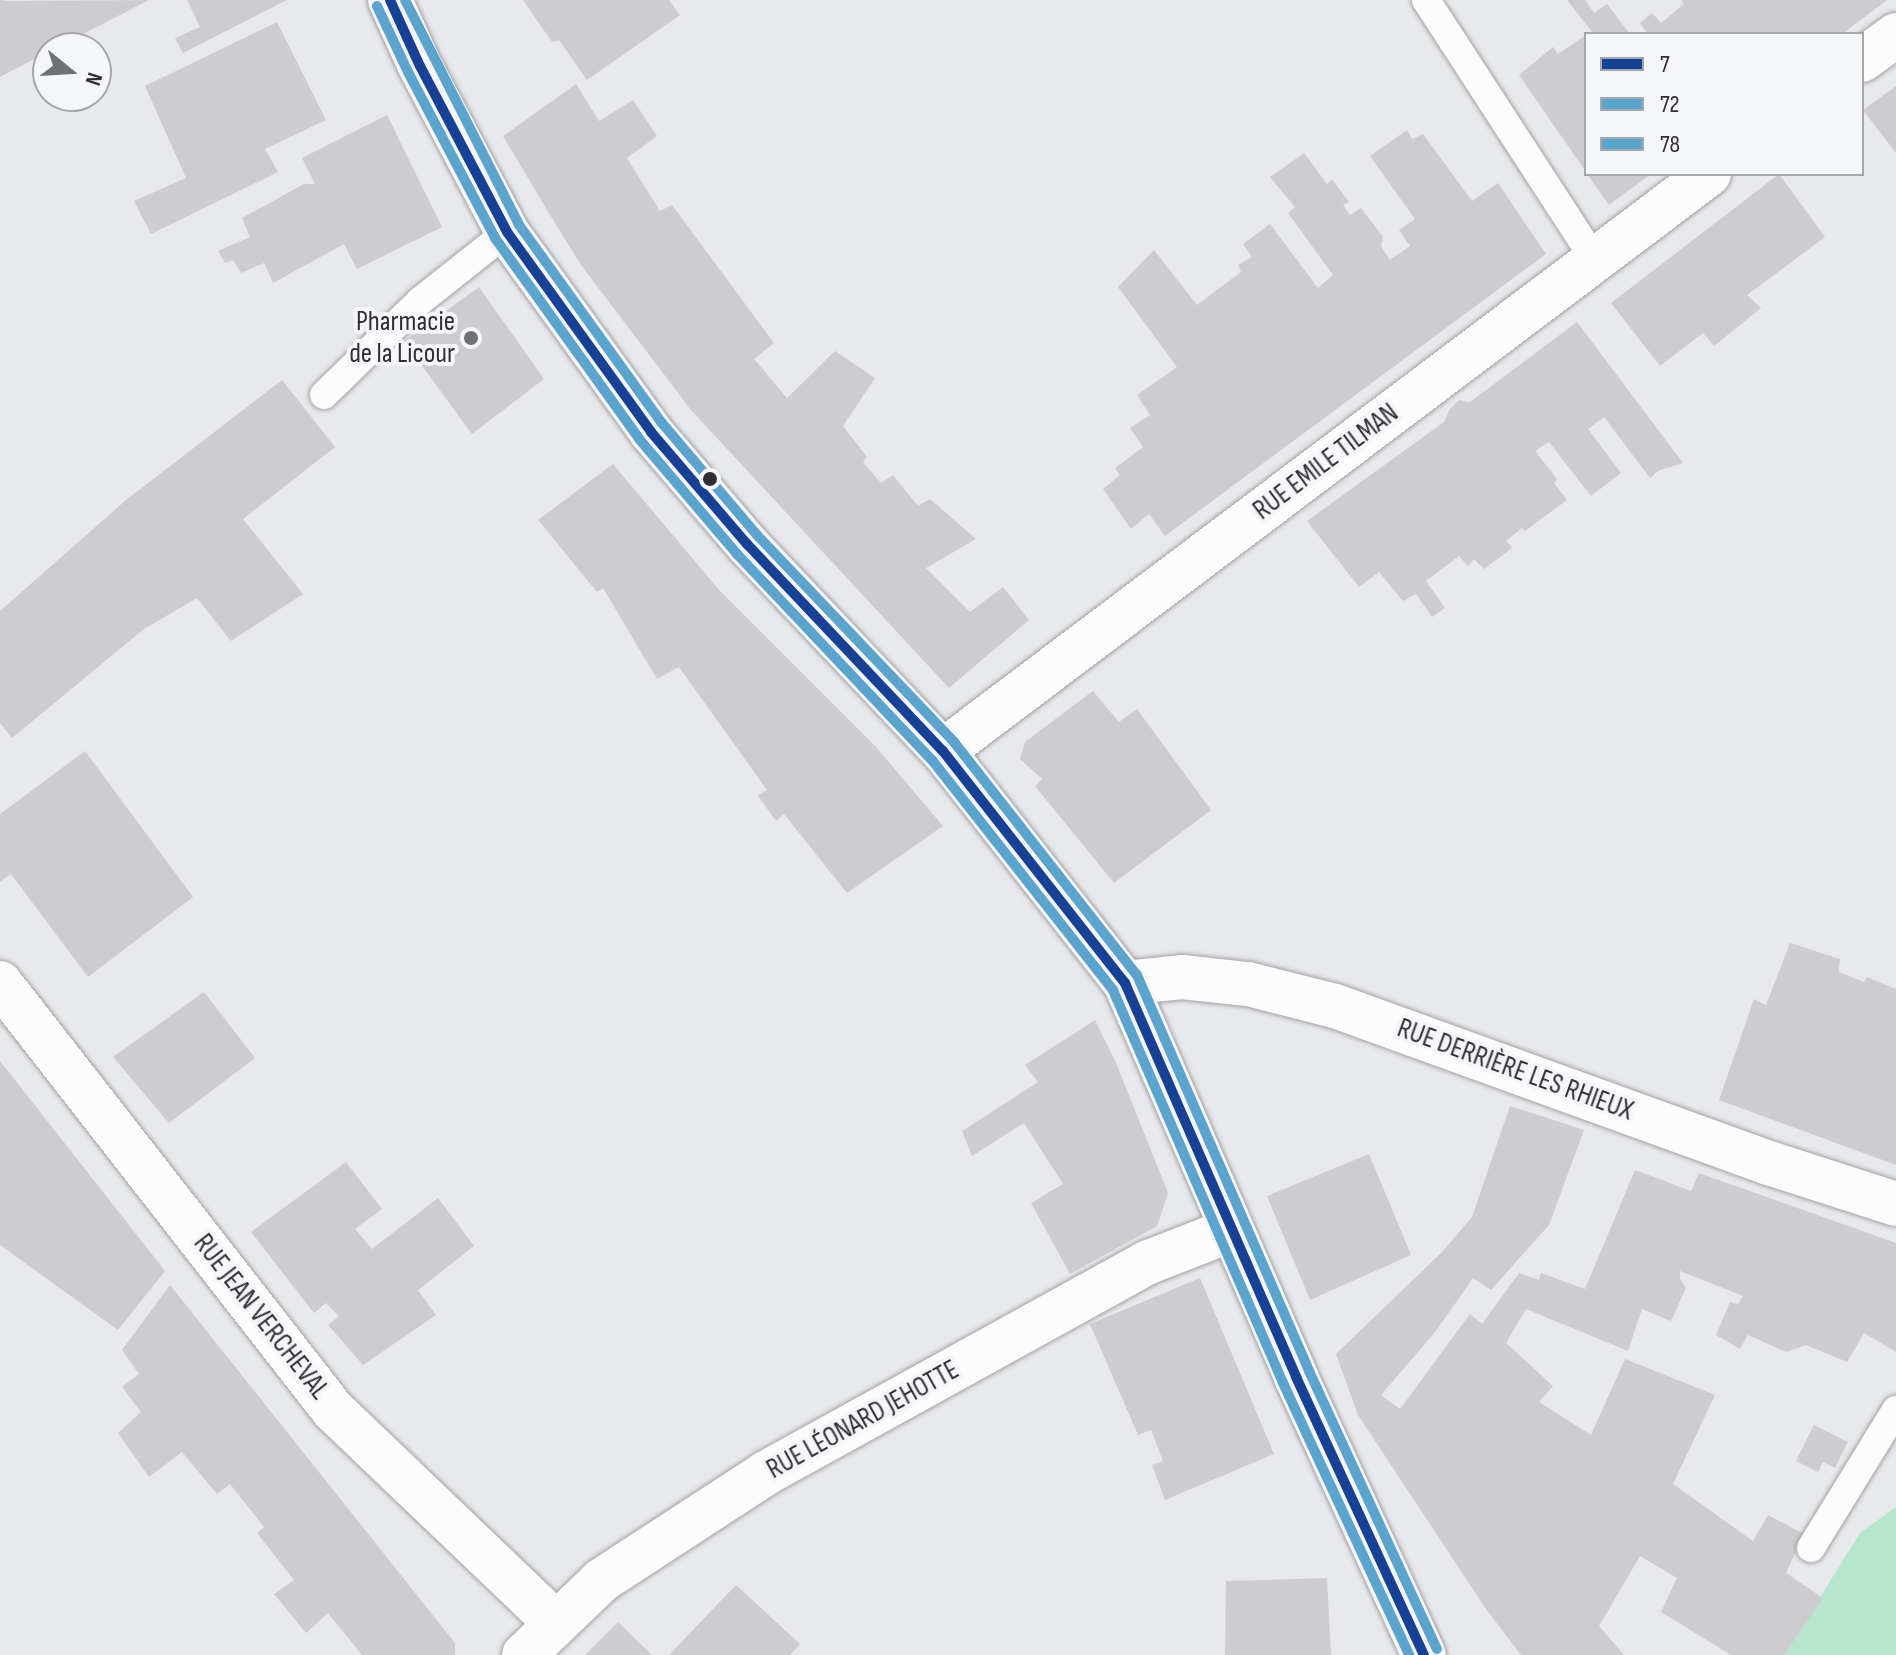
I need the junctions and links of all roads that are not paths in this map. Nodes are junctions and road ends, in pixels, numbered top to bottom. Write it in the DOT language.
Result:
graph roads {
  1 [pos="390,0"];
  2 [pos="1426,0"];
  3 [pos="1896,35"];
  4 [pos="1864,59"];
  5 [pos="1706,176"];
  6 [pos="507,232"];
  7 [pos="1594,259"];
  8 [pos="324,395"];
  9 [pos="943,751"];
  10 [pos="0,983"];
  11 [pos="1125,983"];
  12 [pos="1896,1204"];
  13 [pos="1231,1230"];
  14 [pos="1896,1410"];
  15 [pos="1811,1548"];
  16 [pos="555,1622"];
  17 [pos="524,1655"];
  18 [pos="1424,1655"];
  1 -- 6 [label="street"];
  2 -- 7 [label="lane"];
  3 -- 4 [label="street"];
  5 -- 7 [label="street, RUE EMILE TILMAN"];
  6 -- 8 [label="lane"];
  6 -- 9 [label="street"];
  7 -- 9 [label="street, RUE EMILE TILMAN"];
  9 -- 11 [label="street"];
  10 -- 16 [label="street, RUE JEAN VERCHEVAL"];
  11 -- 12 [label="street, RUE DERRIÈRE LES RHIEUX"];
  11 -- 13 [label="street"];
  13 -- 16 [label="street, RUE LÉONARD JEHOTTE"];
  13 -- 18 [label="street"];
  14 -- 15 [label="lane"];
  16 -- 17 [label="street, RUE LÉONARD JEHOTTE"];
}
